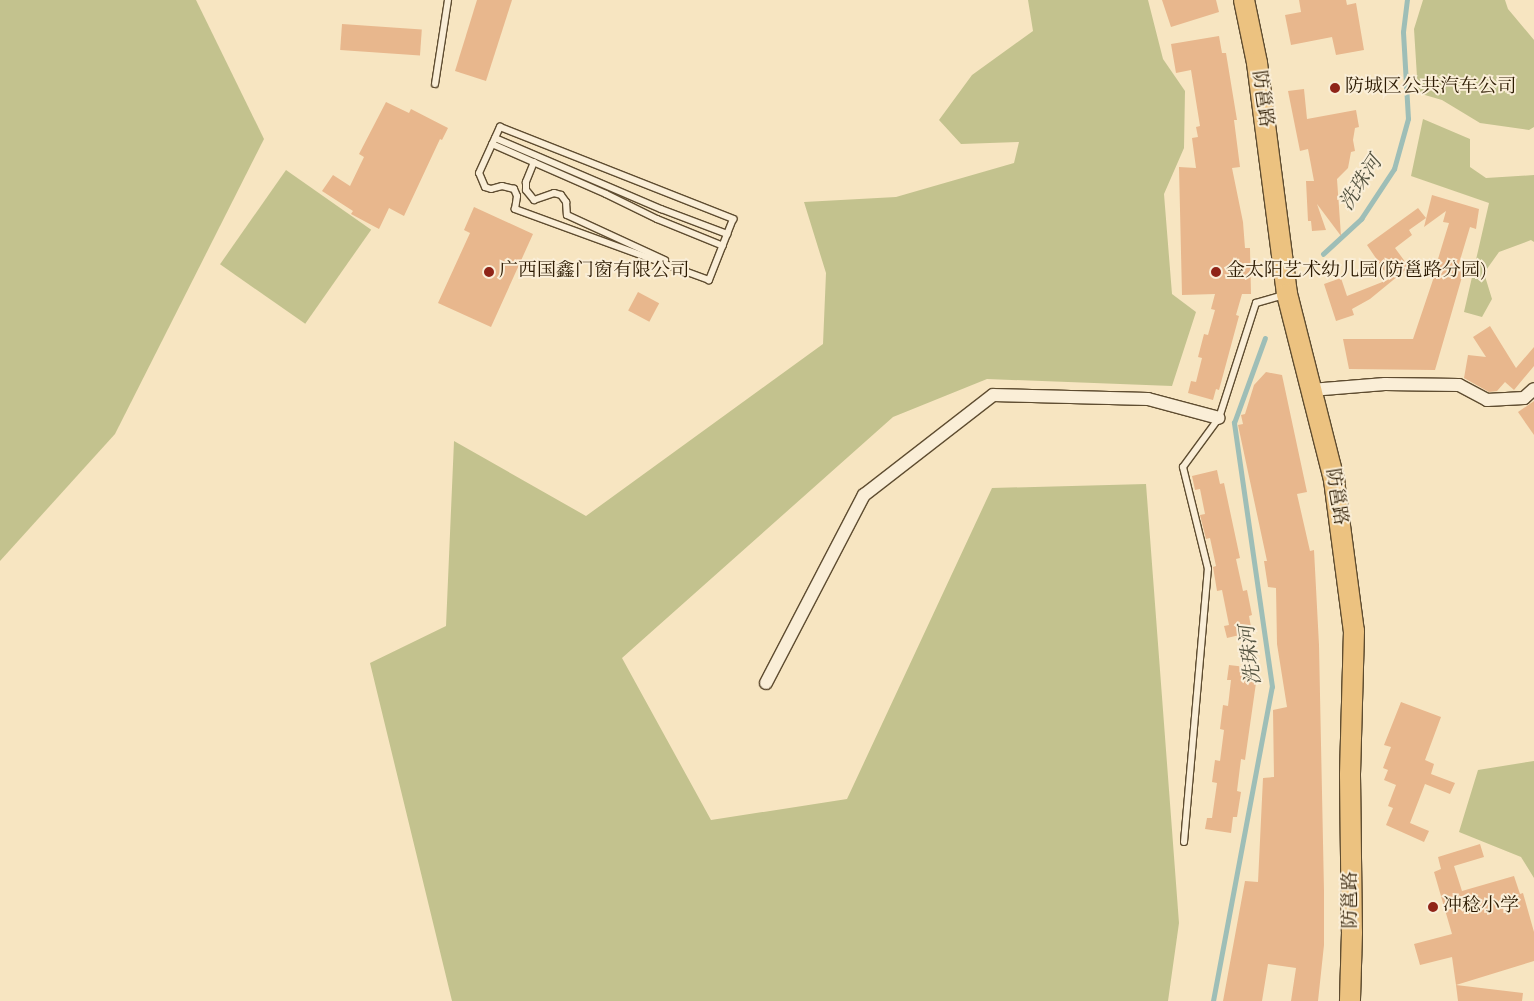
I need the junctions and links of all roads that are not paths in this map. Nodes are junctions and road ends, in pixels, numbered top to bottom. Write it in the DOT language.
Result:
graph roads {
  1 [pos="448,0"];
  2 [pos="1244,0"];
  3 [pos="436,84"];
  4 [pos="494,141"];
  5 [pos="534,162"];
  6 [pos="727,234"];
  7 [pos="723,246"];
  8 [pos="710,280"];
  9 [pos="1287,294"];
  10 [pos="1534,389"];
  11 [pos="1311,390"];
  12 [pos="1219,418"];
  13 [pos="766,683"];
  14 [pos="1184,842"];
  15 [pos="1350,1001"];
  1 -- 3 [label="lane"];
  2 -- 9 [label="highway, 防邕路"];
  4 -- 5 [label="lane"];
  4 -- 6 [label="lane"];
  4 -- 6 [label="lane"];
  4 -- 8 [label="lane"];
  5 -- 7 [label="lane"];
  5 -- 8 [label="lane"];
  6 -- 7 [label="lane"];
  7 -- 8 [label="lane"];
  9 -- 11 [label="highway, 防邕路"];
  9 -- 12 [label="lane"];
  10 -- 11 [label="street"];
  11 -- 15 [label="highway, 防邕路"];
  12 -- 13 [label="street"];
  12 -- 14 [label="lane"];
}
